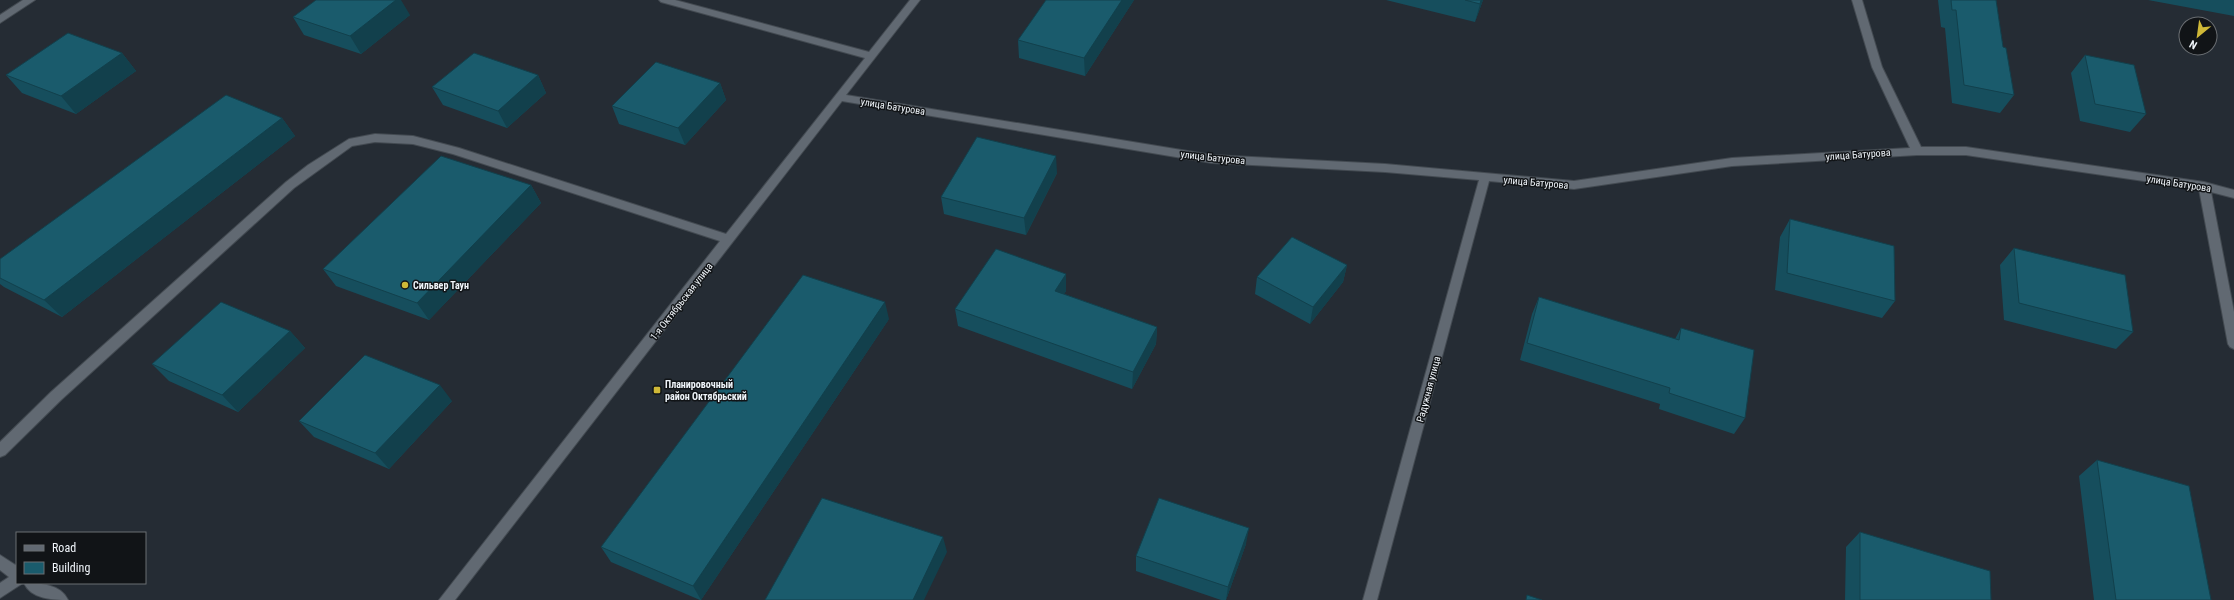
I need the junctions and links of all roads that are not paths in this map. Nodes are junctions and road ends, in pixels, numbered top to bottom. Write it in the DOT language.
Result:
graph roads {
  1 [pos="30,0"];
  2 [pos="664,0"];
  3 [pos="915,0"];
  4 [pos="1857,0"];
  5 [pos="0,20"];
  6 [pos="871,56"];
  7 [pos="838,97"];
  8 [pos="1917,151"];
  9 [pos="1485,177"];
  10 [pos="2204,186"];
  11 [pos="2234,194"];
  12 [pos="729,239"];
  13 [pos="2234,344"];
  14 [pos="0,451"];
  15 [pos="0,561"];
  16 [pos="16,574"];
  17 [pos="16,581"];
  18 [pos="32,584"];
  19 [pos="0,591"];
  20 [pos="61,600"];
  21 [pos="446,600"];
  22 [pos="1370,600"];
  1 -- 5 [label="street"];
  2 -- 6 [label="street"];
  3 -- 6 [label="street, 1-я Октябрьская улица"];
  4 -- 8 [label="street"];
  6 -- 7 [label="street, 1-я Октябрьская улица"];
  7 -- 9 [label="street, улица Батурова"];
  7 -- 12 [label="street, 1-я Октябрьская улица"];
  8 -- 9 [label="street, улица Батурова"];
  8 -- 10 [label="street, улица Батурова"];
  9 -- 22 [label="street, Радужная улица"];
  10 -- 11 [label="street, улица Батурова"];
  10 -- 13 [label="street"];
  12 -- 14 [label="street"];
  12 -- 21 [label="street, 1-я Октябрьская улица"];
  15 -- 16 [label="street"];
  17 -- 19 [label="street"];
  18 -- 20 [label="street"];
}
